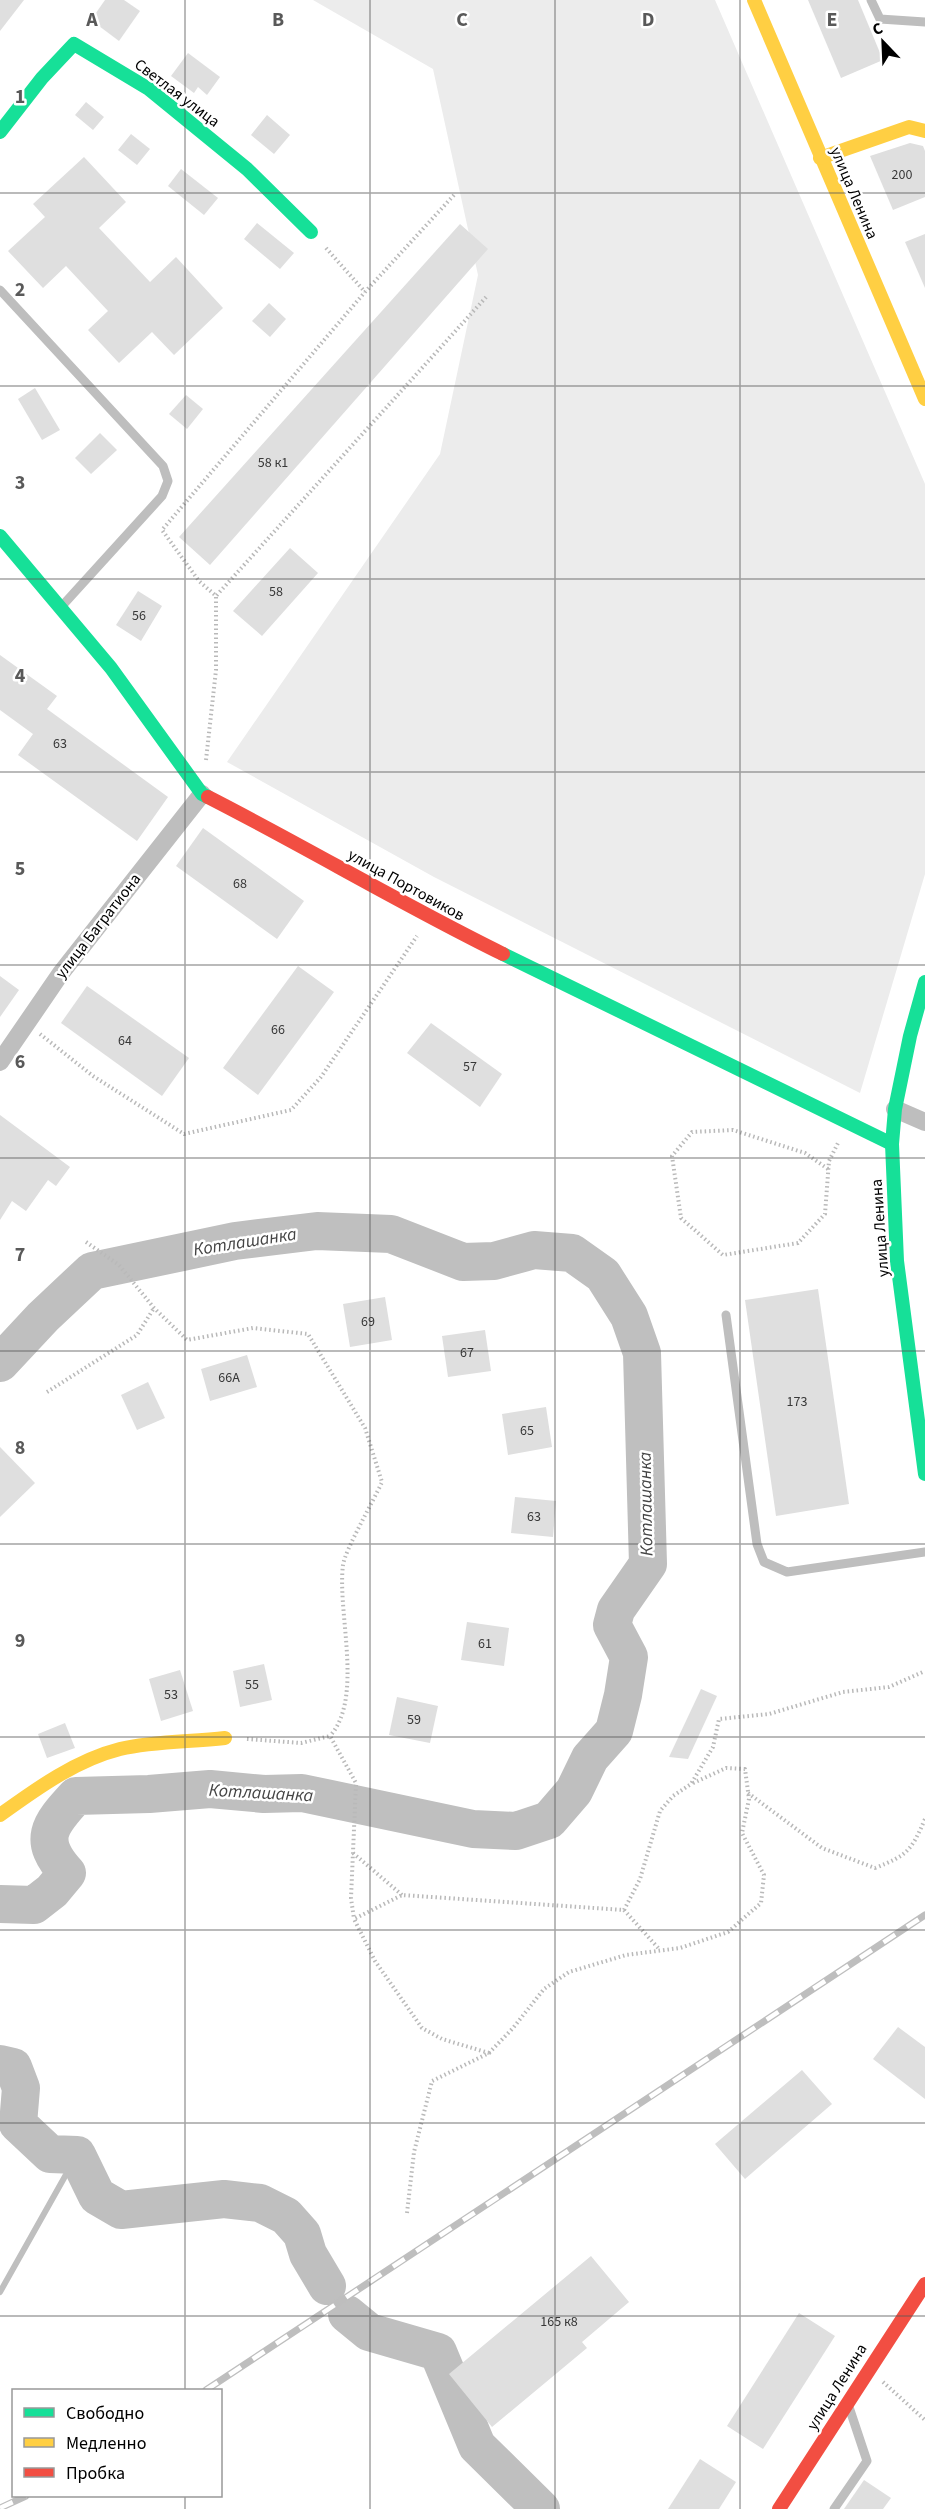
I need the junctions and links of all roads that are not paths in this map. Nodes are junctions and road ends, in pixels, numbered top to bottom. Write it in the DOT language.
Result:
graph roads {
  1 [pos="754,0"];
  2 [pos="871,0"];
  3 [pos="925,22"];
  4 [pos="925,131"];
  5 [pos="0,132"];
  6 [pos="820,158"];
  7 [pos="311,232"];
  8 [pos="0,290"];
  9 [pos="918,362"];
  10 [pos="925,399"];
  11 [pos="0,536"];
  12 [pos="60,608"];
  13 [pos="202,794"];
  14 [pos="925,982"];
  15 [pos="0,1062"];
  16 [pos="895,1109"];
  17 [pos="925,1122"];
  18 [pos="892,1144"];
  19 [pos="726,1315"];
  20 [pos="925,1474"];
  21 [pos="925,1552"];
  22 [pos="225,1738"];
  23 [pos="0,1815"];
  24 [pos="925,2284"];
  25 [pos="848,2403"];
  26 [pos="779,2509"];
  27 [pos="834,2509"];
  1 -- 6 [label="street, улица Ленина"];
  2 -- 3 [label="lane"];
  4 -- 6 [label="street"];
  5 -- 7 [label="street, Светлая улица"];
  6 -- 9 [label="street, улица Ленина"];
  8 -- 12 [label="lane"];
  9 -- 10 [label="street, улица Ленина"];
  11 -- 12 [label="street, улица Портовиков"];
  12 -- 13 [label="street, улица Портовиков"];
  13 -- 15 [label="street, улица Багратиона"];
  13 -- 18 [label="street, улица Портовиков"];
  14 -- 16 [label="street, улица Ленина"];
  16 -- 17 [label="street"];
  16 -- 18 [label="street, улица Ленина"];
  18 -- 20 [label="street, улица Ленина"];
  19 -- 21 [label="lane"];
  22 -- 23 [label="street"];
  24 -- 25 [label="street, улица Ленина"];
  25 -- 26 [label="street, улица Ленина"];
  25 -- 27 [label="lane"];
}
